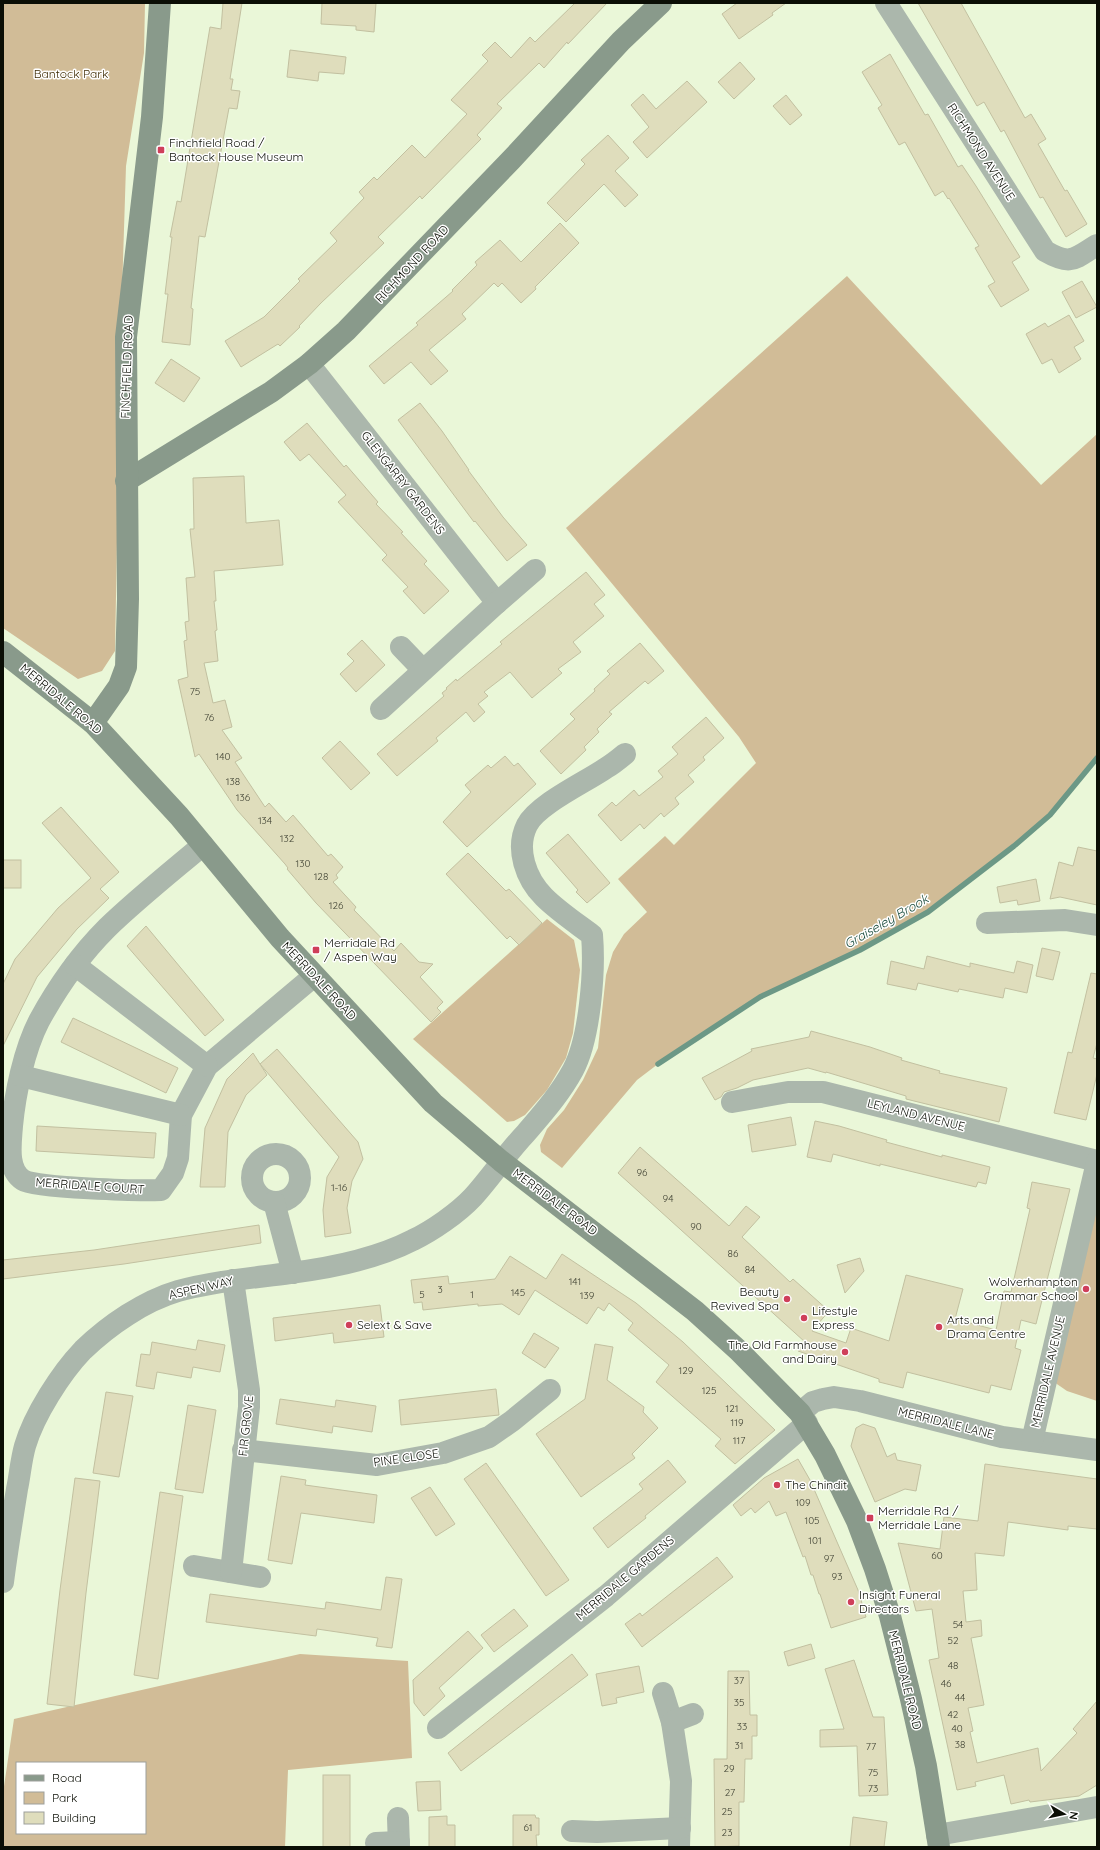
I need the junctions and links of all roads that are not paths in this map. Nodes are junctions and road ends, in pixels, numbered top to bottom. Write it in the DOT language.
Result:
graph roads {
  1 [pos="160,3"];
  2 [pos="662,3"];
  3 [pos="886,3"];
  4 [pos="1097,245"];
  5 [pos="308,364"];
  6 [pos="126,481"];
  7 [pos="535,570"];
  8 [pos="497,603"];
  9 [pos="401,647"];
  10 [pos="3,652"];
  11 [pos="423,670"];
  12 [pos="381,709"];
  13 [pos="93,724"];
  14 [pos="626,754"];
  15 [pos="203,845"];
  16 [pos="987,923"];
  17 [pos="1097,925"];
  18 [pos="75,965"];
  19 [pos="314,976"];
  20 [pos="207,1066"];
  21 [pos="21,1076"];
  22 [pos="732,1102"];
  23 [pos="181,1115"];
  24 [pos="501,1161"];
  25 [pos="1097,1161"];
  26 [pos="274,1202"];
  27 [pos="293,1273"];
  28 [pos="233,1280"];
  29 [pos="550,1390"];
  30 [pos="803,1418"];
  31 [pos="1032,1441"];
  32 [pos="243,1450"];
  33 [pos="1097,1450"];
  34 [pos="194,1566"];
  35 [pos="230,1572"];
  36 [pos="260,1576"];
  37 [pos="3,1582"];
  38 [pos="662,1693"];
  39 [pos="693,1714"];
  40 [pos="672,1722"];
  41 [pos="438,1728"];
  42 [pos="1097,1807"];
  43 [pos="398,1818"];
  44 [pos="572,1831"];
  45 [pos="680,1838"];
  46 [pos="597,1839"];
  47 [pos="938,1841"];
  48 [pos="376,1843"];
  49 [pos="399,1845"];
  1 -- 6 [label="street, FINCHFIELD ROAD"];
  2 -- 5 [label="street, RICHMOND ROAD"];
  3 -- 4 [label="street, RICHMOND AVENUE"];
  5 -- 6 [label="street, RICHMOND ROAD"];
  5 -- 8 [label="street, GLENGARRY GARDENS"];
  6 -- 13 [label="street, FINCHFIELD ROAD"];
  7 -- 8 [label="street"];
  8 -- 11 [label="street"];
  9 -- 11 [label="street"];
  10 -- 13 [label="street, MERRIDALE ROAD"];
  11 -- 12 [label="street"];
  13 -- 15 [label="street, MERRIDALE ROAD"];
  14 -- 24 [label="street, ASPEN WAY"];
  15 -- 18 [label="street, MERRIDALE COURT"];
  15 -- 19 [label="street, MERRIDALE ROAD"];
  16 -- 17 [label="street"];
  18 -- 20 [label="street"];
  18 -- 21 [label="street, MERRIDALE COURT"];
  19 -- 20 [label="street, MERRIDALE COURT"];
  19 -- 24 [label="street, MERRIDALE ROAD"];
  20 -- 23 [label="street, MERRIDALE COURT"];
  21 -- 23 [label="street"];
  21 -- 23 [label="street, MERRIDALE COURT"];
  22 -- 25 [label="street, LEYLAND AVENUE"];
  24 -- 27 [label="street, ASPEN WAY"];
  24 -- 30 [label="street, MERRIDALE ROAD"];
  25 -- 31 [label="street, MERRIDALE AVENUE"];
  26 -- 27 [label="street"];
  27 -- 28 [label="street, ASPEN WAY"];
  28 -- 32 [label="street, FIR GROVE"];
  28 -- 37 [label="street, ASPEN WAY"];
  29 -- 32 [label="street, PINE CLOSE"];
  30 -- 31 [label="street, MERRIDALE LANE"];
  30 -- 41 [label="street, MERRIDALE GARDENS"];
  30 -- 47 [label="street, MERRIDALE ROAD"];
  31 -- 33 [label="street, MERRIDALE LANE"];
  32 -- 35 [label="street, FIR GROVE"];
  34 -- 35 [label="street"];
  35 -- 36 [label="street"];
  38 -- 40 [label="street"];
  39 -- 40 [label="street"];
  40 -- 45 [label="street"];
  42 -- 47 [label="street"];
  43 -- 49 [label="street"];
  44 -- 46 [label="street"];
  45 -- 46 [label="street"];
  48 -- 49 [label="street"];
}
